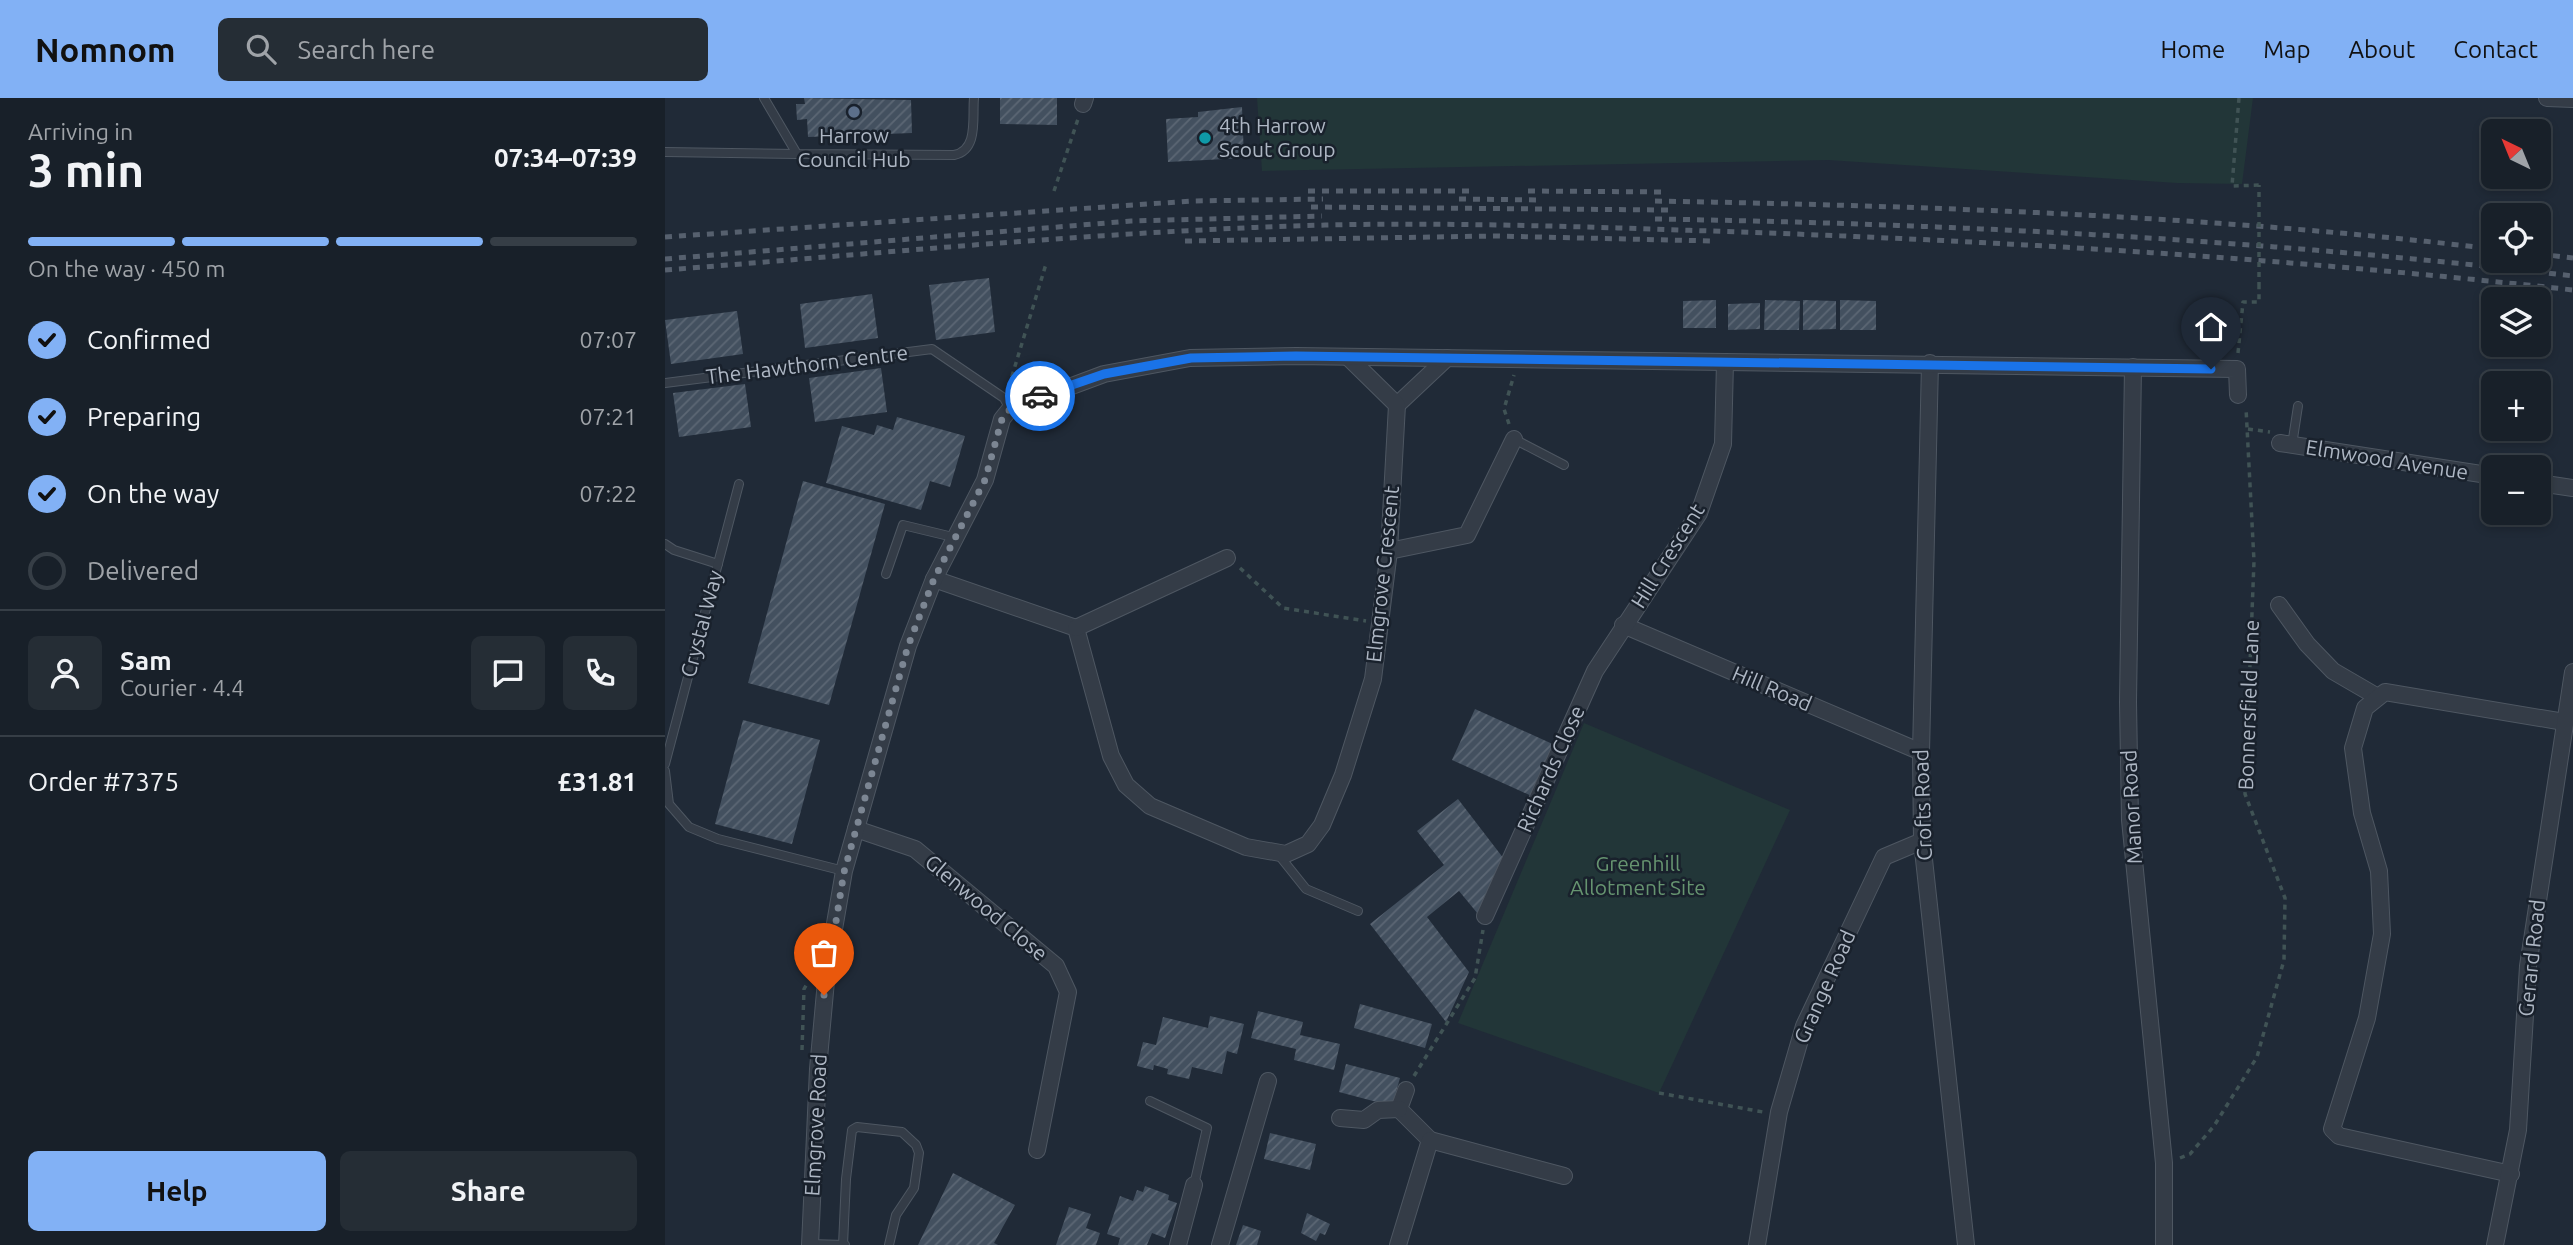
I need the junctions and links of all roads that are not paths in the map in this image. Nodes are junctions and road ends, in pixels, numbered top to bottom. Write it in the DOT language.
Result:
graph roads {
  1 [pos="764,98"];
  2 [pos="974,98"];
  3 [pos="2547,98"];
  4 [pos="2573,99"];
  5 [pos="665,152"];
  6 [pos="797,154"];
  7 [pos="1348,357"];
  8 [pos="1447,358"];
  9 [pos="1725,362"];
  10 [pos="1930,363"];
  11 [pos="2133,367"];
  12 [pos="665,383"];
  13 [pos="2242,401"];
  14 [pos="1007,403"];
  15 [pos="1397,405"];
  16 [pos="2298,406"];
  17 [pos="1514,439"];
  18 [pos="2286,444"];
  19 [pos="1564,466"];
  20 [pos="2481,474"];
  21 [pos="739,484"];
  22 [pos="2551,485"];
  23 [pos="2573,488"];
  24 [pos="957,538"];
  25 [pos="665,544"];
  26 [pos="1389,551"];
  27 [pos="1227,558"];
  28 [pos="718,564"];
  29 [pos="886,574"];
  30 [pos="934,579"];
  31 [pos="2279,605"];
  32 [pos="1623,625"];
  33 [pos="1076,628"];
  34 [pos="2573,672"];
  35 [pos="2376,696"];
  36 [pos="2564,722"];
  37 [pos="1921,752"];
  38 [pos="665,764"];
  39 [pos="665,771"];
  40 [pos="856,829"];
  41 [pos="1922,841"];
  42 [pos="1277,852"];
  43 [pos="844,872"];
  44 [pos="1358,911"];
  45 [pos="1485,916"];
  46 [pos="1268,1081"];
  47 [pos="1406,1090"];
  48 [pos="1150,1101"];
  49 [pos="1399,1109"];
  50 [pos="1341,1118"];
  51 [pos="1430,1140"];
  52 [pos="1037,1150"];
  53 [pos="2511,1174"];
  54 [pos="1564,1176"];
  55 [pos="1194,1185"];
  56 [pos="810,1244"];
  57 [pos="845,1245"];
  58 [pos="889,1245"];
  59 [pos="1178,1245"];
  60 [pos="1220,1245"];
  61 [pos="1398,1245"];
  62 [pos="1757,1245"];
  63 [pos="1966,1245"];
  64 [pos="2164,1245"];
  65 [pos="2495,1245"];
  1 -- 6 [label="lane"];
  2 -- 6 [label="lane"];
  3 -- 4 [label="street"];
  5 -- 6 [label="lane"];
  7 -- 8 [label="street"];
  7 -- 14 [label="street"];
  7 -- 15 [label="street"];
  8 -- 9 [label="street"];
  8 -- 15 [label="street"];
  9 -- 10 [label="street"];
  9 -- 32 [label="street, Hill Crescent"];
  10 -- 11 [label="street"];
  10 -- 37 [label="street, Crofts Road"];
  11 -- 13 [label="street"];
  11 -- 64 [label="street, Manor Road"];
  12 -- 14 [label="lane, The Hawthorn Centre"];
  14 -- 24 [label="street, Elmgrove Road"];
  15 -- 26 [label="street, Elmgrove Crescent"];
  16 -- 18 [label="lane"];
  17 -- 19 [label="lane"];
  17 -- 26 [label="street"];
  18 -- 20 [label="street, Elmwood Avenue"];
  21 -- 28 [label="lane, Crystal Way"];
  22 -- 23 [label="street"];
  24 -- 29 [label="lane"];
  24 -- 30 [label="street, Elmgrove Road"];
  25 -- 28 [label="lane"];
  26 -- 42 [label="street, Elmgrove Crescent"];
  27 -- 33 [label="street"];
  28 -- 38 [label="lane, Crystal Way"];
  30 -- 33 [label="street"];
  30 -- 40 [label="street, Elmgrove Road"];
  31 -- 35 [label="street"];
  32 -- 37 [label="street, Hill Road"];
  32 -- 45 [label="street, Richards Close"];
  33 -- 42 [label="street, Elmgrove Crescent"];
  34 -- 36 [label="street, Gerard Road"];
  35 -- 36 [label="street"];
  35 -- 53 [label="street"];
  36 -- 53 [label="street, Gerard Road"];
  37 -- 41 [label="street, Crofts Road"];
  39 -- 43 [label="lane"];
  40 -- 43 [label="street, Elmgrove Road"];
  40 -- 52 [label="street, Glenwood Close"];
  41 -- 62 [label="street, Grange Road"];
  41 -- 63 [label="street, Crofts Road"];
  42 -- 44 [label="lane"];
  43 -- 56 [label="street, Elmgrove Road"];
  46 -- 60 [label="street"];
  47 -- 49 [label="street"];
  48 -- 55 [label="lane"];
  49 -- 50 [label="street"];
  49 -- 51 [label="street"];
  51 -- 54 [label="street"];
  51 -- 61 [label="street"];
  53 -- 65 [label="street, Gerard Road"];
  55 -- 59 [label="street"];
  56 -- 57 [label="lane"];
  57 -- 58 [label="lane"];
}
